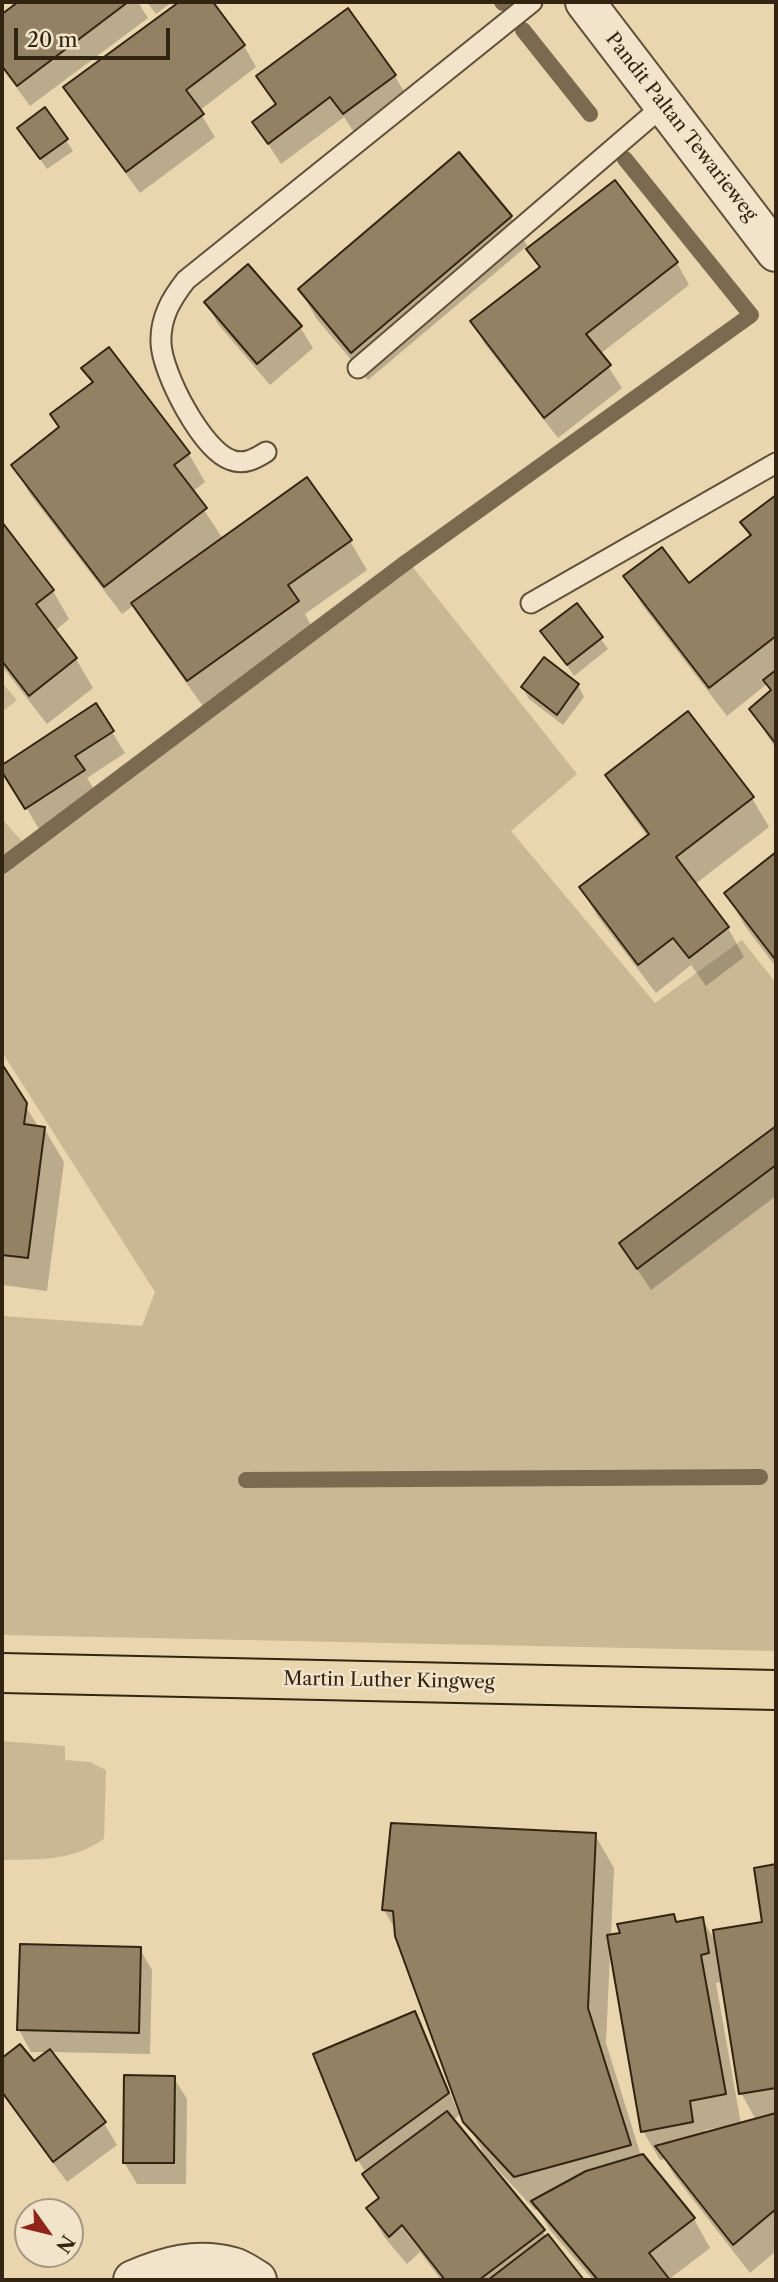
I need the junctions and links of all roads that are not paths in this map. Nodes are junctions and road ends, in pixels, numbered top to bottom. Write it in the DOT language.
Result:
graph roads {
  1 [pos="532,2"];
  2 [pos="585,2"];
  3 [pos="664,105"];
  4 [pos="770,228"];
  5 [pos="358,368"];
  6 [pos="266,452"];
  7 [pos="776,463"];
  8 [pos="530,603"];
  9 [pos="2,1673"];
  10 [pos="776,1690"];
  11 [pos="133,2280"];
  12 [pos="257,2280"];
  1 -- 6 [label="lane"];
  2 -- 3 [label="street, Pandit Paltan Tewarieweg"];
  3 -- 4 [label="street, Pandit Paltan Tewarieweg"];
  3 -- 5 [label="lane"];
  7 -- 8 [label="lane"];
  9 -- 10 [label="main road, Martin Luther Kingweg"];
  11 -- 12 [label="street"];
}
